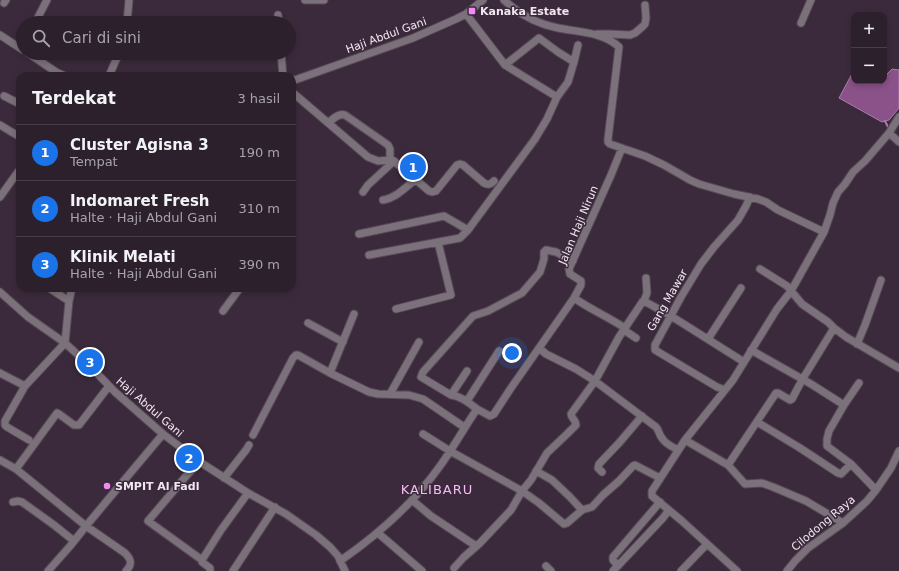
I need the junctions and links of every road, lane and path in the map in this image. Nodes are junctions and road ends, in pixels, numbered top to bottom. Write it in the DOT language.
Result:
graph roads {
  1 [pos="42,0"];
  2 [pos="47,0"];
  3 [pos="129,0"];
  4 [pos="305,0"];
  5 [pos="324,0"];
  6 [pos="483,0"];
  7 [pos="504,0"];
  8 [pos="811,0"];
  9 [pos="645,5"];
  10 [pos="35,14"];
  11 [pos="466,14"];
  12 [pos="39,16"];
  13 [pos="128,16"];
  14 [pos="801,23"];
  15 [pos="595,34"];
  16 [pos="0,35"];
  17 [pos="16,44"];
  18 [pos="578,45"];
  19 [pos="38,60"];
  20 [pos="116,60"];
  21 [pos="282,60"];
  22 [pos="574,62"];
  23 [pos="505,65"];
  24 [pos="56,72"];
  25 [pos="111,72"];
  26 [pos="283,72"];
  27 [pos="296,80"];
  28 [pos="296,95"];
  29 [pos="4,96"];
  30 [pos="557,97"];
  31 [pos="16,102"];
  32 [pos="899,117"];
  33 [pos="328,123"];
  34 [pos="0,125"];
  35 [pos="889,133"];
  36 [pos="16,134"];
  37 [pos="899,142"];
  38 [pos="622,148"];
  39 [pos="392,161"];
  40 [pos="16,176"];
  41 [pos="416,179"];
  42 [pos="494,181"];
  43 [pos="363,192"];
  44 [pos="0,197"];
  45 [pos="750,197"];
  46 [pos="383,200"];
  47 [pos="468,230"];
  48 [pos="824,232"];
  49 [pos="359,234"];
  50 [pos="438,242"];
  51 [pos="369,255"];
  52 [pos="573,261"];
  53 [pos="760,269"];
  54 [pos="646,278"];
  55 [pos="881,280"];
  56 [pos="741,288"];
  57 [pos="791,291"];
  58 [pos="0,292"];
  59 [pos="55,292"];
  60 [pos="71,292"];
  61 [pos="237,292"];
  62 [pos="574,298"];
  63 [pos="69,301"];
  64 [pos="644,301"];
  65 [pos="396,310"];
  66 [pos="223,311"];
  67 [pos="354,314"];
  68 [pos="671,316"];
  69 [pos="308,323"];
  70 [pos="834,328"];
  71 [pos="624,329"];
  72 [pos="636,338"];
  73 [pos="708,339"];
  74 [pos="343,342"];
  75 [pos="419,342"];
  76 [pos="65,343"];
  77 [pos="857,344"];
  78 [pos="539,348"];
  79 [pos="751,350"];
  80 [pos="499,352"];
  81 [pos="744,362"];
  82 [pos="899,368"];
  83 [pos="467,370"];
  84 [pos="330,373"];
  85 [pos="0,374"];
  86 [pos="595,380"];
  87 [pos="802,380"];
  88 [pos="859,383"];
  89 [pos="25,386"];
  90 [pos="109,386"];
  91 [pos="725,390"];
  92 [pos="390,394"];
  93 [pos="450,395"];
  94 [pos="467,401"];
  95 [pos="844,405"];
  96 [pos="477,409"];
  97 [pos="642,416"];
  98 [pos="757,422"];
  99 [pos="464,427"];
  100 [pos="163,434"];
  101 [pos="423,434"];
  102 [pos="253,435"];
  103 [pos="29,440"];
  104 [pos="685,440"];
  105 [pos="249,445"];
  106 [pos="678,450"];
  107 [pos="450,451"];
  108 [pos="899,451"];
  109 [pos="0,460"];
  110 [pos="200,462"];
  111 [pos="851,464"];
  112 [pos="728,465"];
  113 [pos="16,469"];
  114 [pos="536,471"];
  115 [pos="602,472"];
  116 [pos="224,478"];
  117 [pos="660,478"];
  118 [pos="876,490"];
  119 [pos="522,491"];
  120 [pos="248,493"];
  121 [pos="412,500"];
  122 [pos="13,502"];
  123 [pos="660,502"];
  124 [pos="274,507"];
  125 [pos="582,510"];
  126 [pos="669,510"];
  127 [pos="843,523"];
  128 [pos="86,526"];
  129 [pos="378,533"];
  130 [pos="74,541"];
  131 [pos="707,544"];
  132 [pos="476,546"];
  133 [pos="202,560"];
  134 [pos="340,561"];
  135 [pos="454,568"];
  136 [pos="615,568"];
  137 [pos="211,570"];
  138 [pos="48,571"];
  139 [pos="126,571"];
  140 [pos="233,571"];
  141 [pos="345,571"];
  142 [pos="422,571"];
  143 [pos="681,571"];
  144 [pos="737,571"];
  145 [pos="787,571"];
  1 -- 10 [label="street"];
  2 -- 12 [label="street"];
  3 -- 13 [label="street"];
  4 -- 5 [label="street"];
  6 -- 11 [label="street, Haji Abdul Gani"];
  7 -- 15 [label="street"];
  8 -- 14 [label="street"];
  9 -- 15 [label="street"];
  11 -- 23 [label="street"];
  11 -- 27 [label="street, Haji Abdul Gani"];
  15 -- 38 [label="street"];
  16 -- 17 [label="street"];
  18 -- 22 [label="street"];
  19 -- 24 [label="street"];
  20 -- 25 [label="street"];
  21 -- 26 [label="street"];
  22 -- 23 [label="street"];
  22 -- 30 [label="street"];
  23 -- 30 [label="street"];
  28 -- 33 [label="street"];
  29 -- 31 [label="street"];
  30 -- 47 [label="street"];
  32 -- 35 [label="street"];
  33 -- 39 [label="street"];
  33 -- 39 [label="street"];
  34 -- 36 [label="street"];
  35 -- 37 [label="street"];
  35 -- 48 [label="street"];
  38 -- 45 [label="street"];
  38 -- 52 [label="street, Jalan Haji Nirun"];
  39 -- 41 [label="street"];
  39 -- 43 [label="street"];
  40 -- 44 [label="street"];
  41 -- 42 [label="street"];
  41 -- 46 [label="street"];
  45 -- 48 [label="street"];
  45 -- 68 [label="street, Gang Mawar"];
  47 -- 49 [label="street"];
  47 -- 50 [label="street"];
  48 -- 57 [label="street"];
  50 -- 51 [label="street"];
  50 -- 65 [label="street"];
  52 -- 62 [label="street, Jalan Haji Nirun"];
  52 -- 93 [label="street"];
  53 -- 57 [label="street"];
  54 -- 64 [label="street"];
  55 -- 77 [label="street"];
  56 -- 73 [label="street"];
  57 -- 70 [label="street"];
  57 -- 79 [label="street"];
  58 -- 76 [label="street, Haji Abdul Gani"];
  59 -- 63 [label="street"];
  60 -- 63 [label="street"];
  61 -- 66 [label="street"];
  62 -- 71 [label="street"];
  62 -- 78 [label="street, Jalan Haji Nirun"];
  63 -- 76 [label="street"];
  64 -- 68 [label="street"];
  64 -- 71 [label="street"];
  67 -- 74 [label="street"];
  68 -- 73 [label="street"];
  68 -- 91 [label="street, Gang Mawar"];
  69 -- 74 [label="street"];
  70 -- 77 [label="street"];
  70 -- 87 [label="street"];
  71 -- 72 [label="street"];
  71 -- 86 [label="street"];
  73 -- 81 [label="street"];
  74 -- 84 [label="street"];
  75 -- 92 [label="street"];
  76 -- 89 [label="street"];
  76 -- 90 [label="street, Haji Abdul Gani"];
  77 -- 82 [label="street"];
  78 -- 86 [label="street"];
  78 -- 96 [label="street, Jalan Haji Nirun"];
  79 -- 81 [label="street"];
  79 -- 87 [label="street"];
  80 -- 94 [label="street"];
  81 -- 91 [label="street"];
  83 -- 93 [label="street"];
  84 -- 92 [label="street"];
  84 -- 102 [label="street"];
  85 -- 89 [label="street"];
  86 -- 97 [label="street"];
  86 -- 114 [label="street"];
  87 -- 95 [label="street"];
  87 -- 98 [label="street"];
  88 -- 95 [label="street"];
  89 -- 103 [label="street"];
  90 -- 100 [label="street, Haji Abdul Gani"];
  90 -- 113 [label="street"];
  91 -- 104 [label="street"];
  92 -- 99 [label="street"];
  93 -- 94 [label="street"];
  94 -- 96 [label="street"];
  95 -- 111 [label="street"];
  96 -- 99 [label="street"];
  97 -- 106 [label="street"];
  97 -- 115 [label="street"];
  98 -- 111 [label="street"];
  98 -- 112 [label="street"];
  99 -- 107 [label="street"];
  100 -- 110 [label="street, Haji Abdul Gani"];
  100 -- 128 [label="street"];
  101 -- 107 [label="street"];
  104 -- 106 [label="street"];
  104 -- 112 [label="street"];
  105 -- 116 [label="street"];
  106 -- 117 [label="street"];
  107 -- 119 [label="street"];
  107 -- 121 [label="street"];
  108 -- 118 [label="street, Cilodong Raya"];
  109 -- 113 [label="street"];
  110 -- 116 [label="street, Haji Abdul Gani"];
  110 -- 133 [label="street"];
  111 -- 118 [label="street"];
  112 -- 127 [label="street"];
  113 -- 128 [label="street"];
  114 -- 119 [label="street"];
  114 -- 125 [label="street"];
  116 -- 120 [label="street, Haji Abdul Gani"];
  117 -- 123 [label="street"];
  117 -- 125 [label="street"];
  118 -- 127 [label="street, Cilodong Raya"];
  119 -- 125 [label="street"];
  119 -- 132 [label="street"];
  120 -- 124 [label="street, Haji Abdul Gani"];
  120 -- 133 [label="street"];
  121 -- 129 [label="street"];
  121 -- 132 [label="street"];
  122 -- 130 [label="street"];
  123 -- 126 [label="street"];
  123 -- 136 [label="street"];
  124 -- 134 [label="street, Haji Abdul Gani"];
  124 -- 140 [label="street"];
  126 -- 131 [label="street"];
  126 -- 136 [label="street"];
  127 -- 145 [label="street, Cilodong Raya"];
  128 -- 130 [label="street"];
  128 -- 139 [label="street"];
  129 -- 134 [label="street"];
  129 -- 142 [label="street"];
  130 -- 138 [label="street"];
  131 -- 143 [label="street"];
  131 -- 144 [label="street"];
  132 -- 135 [label="street"];
  133 -- 137 [label="street"];
  134 -- 141 [label="street, Haji Abdul Gani"];
}
